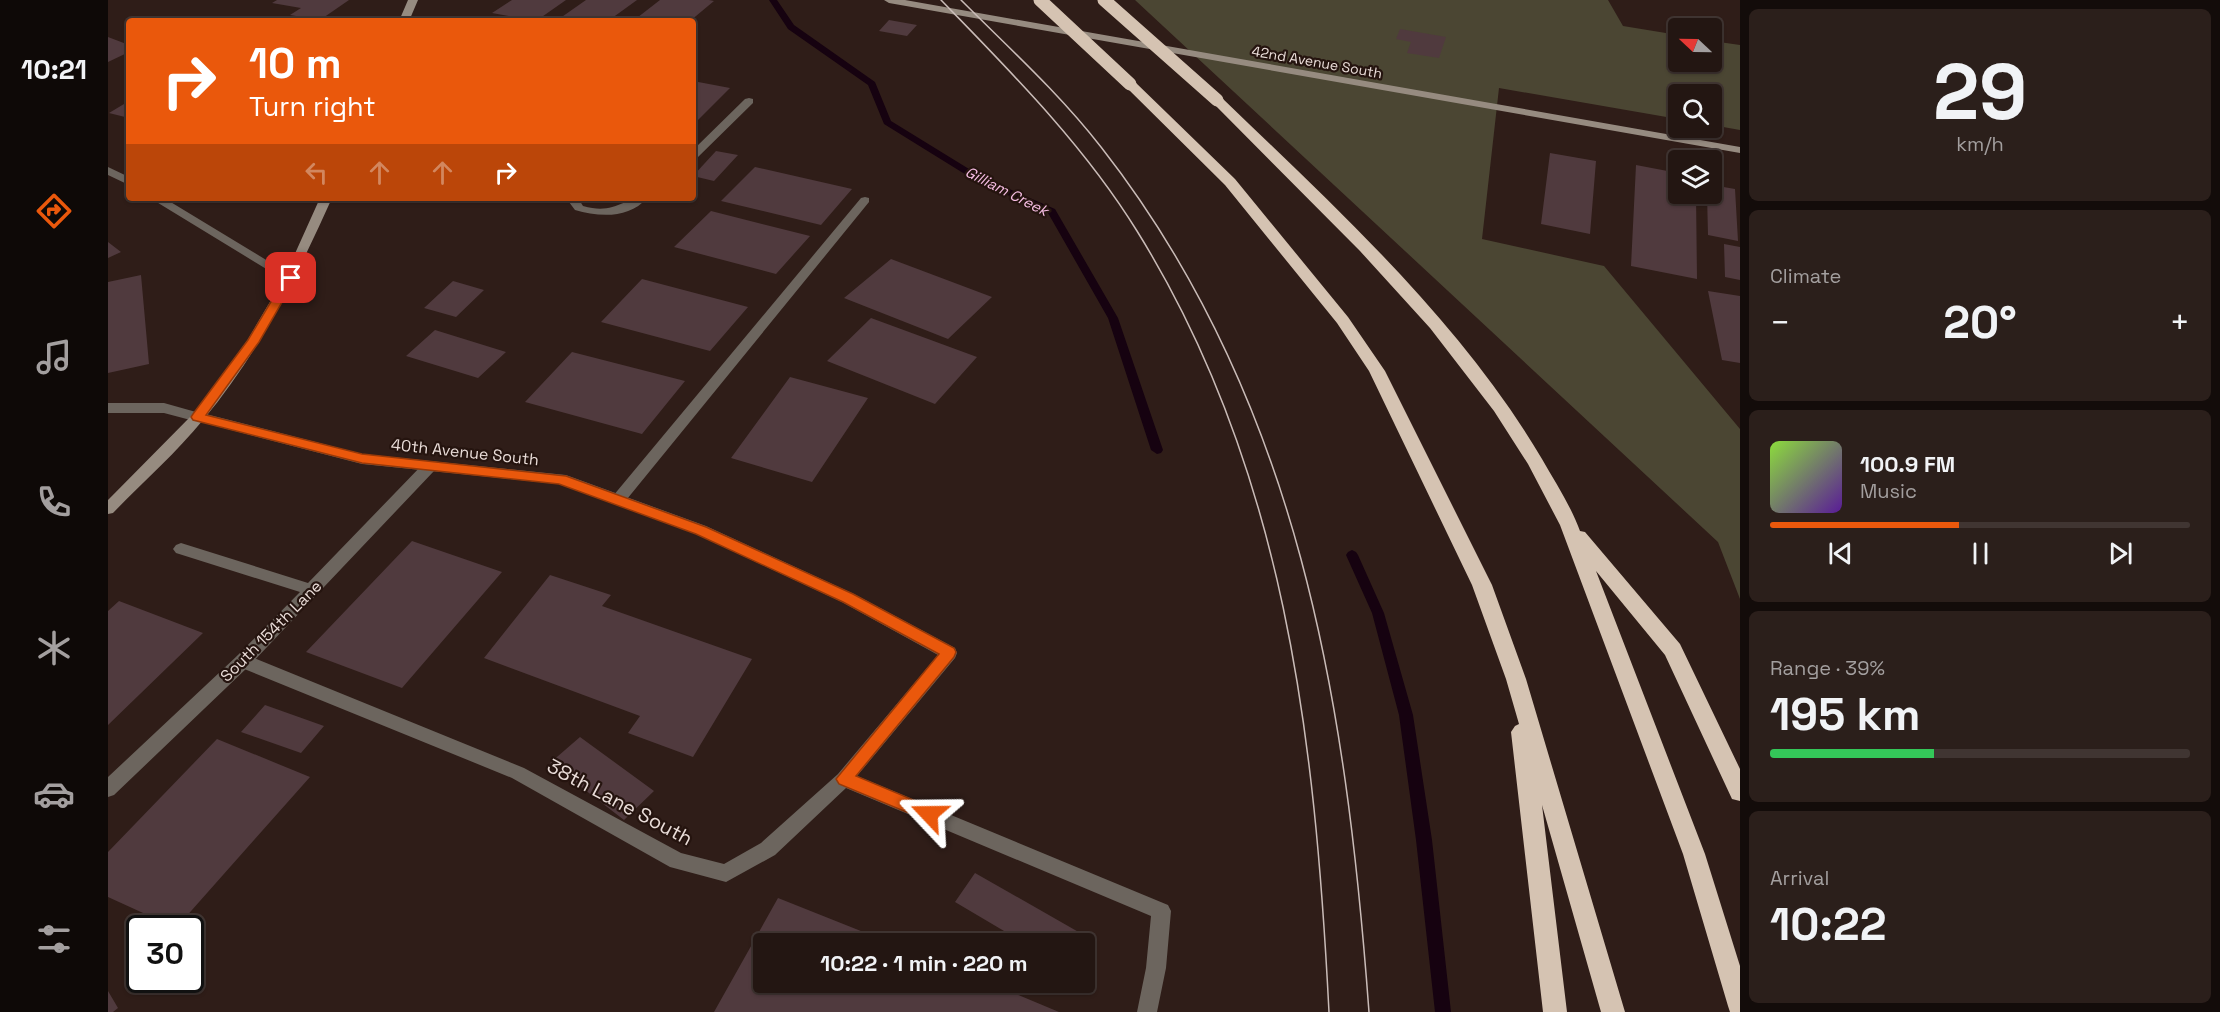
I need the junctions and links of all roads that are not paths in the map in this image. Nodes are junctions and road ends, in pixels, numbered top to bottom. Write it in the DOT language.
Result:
graph roads {
  1 [pos="413,0"];
  2 [pos="889,0"];
  3 [pos="1040,0"];
  4 [pos="1104,0"];
  5 [pos="405,18"];
  6 [pos="749,101"];
  7 [pos="1740,150"];
  8 [pos="696,153"];
  9 [pos="108,170"];
  10 [pos="126,180"];
  11 [pos="865,200"];
  12 [pos="161,201"];
  13 [pos="325,201"];
  14 [pos="574,201"];
  15 [pos="637,201"];
  16 [pos="291,278"];
  17 [pos="108,408"];
  18 [pos="198,417"];
  19 [pos="429,467"];
  20 [pos="618,500"];
  21 [pos="108,509"];
  22 [pos="1569,525"];
  23 [pos="181,549"];
  24 [pos="313,590"];
  25 [pos="949,652"];
  26 [pos="243,661"];
  27 [pos="1516,679"];
  28 [pos="844,779"];
  29 [pos="108,789"];
  30 [pos="1740,792"];
  31 [pos="1740,1006"];
  32 [pos="1147,1012"];
  33 [pos="1555,1012"];
  34 [pos="1613,1012"];
  1 -- 5 [label="street"];
  2 -- 7 [label="street, 42nd Avenue South"];
  3 -- 27 [label="highway, bridge"];
  4 -- 22 [label="highway, bridge"];
  6 -- 8 [label="street"];
  9 -- 10 [label="street"];
  11 -- 20 [label="street"];
  12 -- 16 [label="street"];
  13 -- 16 [label="street"];
  14 -- 15 [label="street"];
  16 -- 18 [label="street"];
  17 -- 18 [label="street, 40th Avenue South"];
  18 -- 19 [label="street, 40th Avenue South"];
  18 -- 21 [label="street"];
  19 -- 20 [label="street, 40th Avenue South"];
  19 -- 24 [label="street, South 154th Lane"];
  20 -- 25 [label="street, 40th Avenue South"];
  22 -- 30 [label="highway"];
  22 -- 31 [label="highway"];
  23 -- 24 [label="street"];
  24 -- 26 [label="street, South 154th Lane"];
  25 -- 28 [label="street, 38th Lane South"];
  26 -- 28 [label="street, 38th Lane South"];
  26 -- 29 [label="street, South 154th Lane"];
  27 -- 33 [label="highway"];
  27 -- 34 [label="highway"];
  28 -- 32 [label="street"];
}
